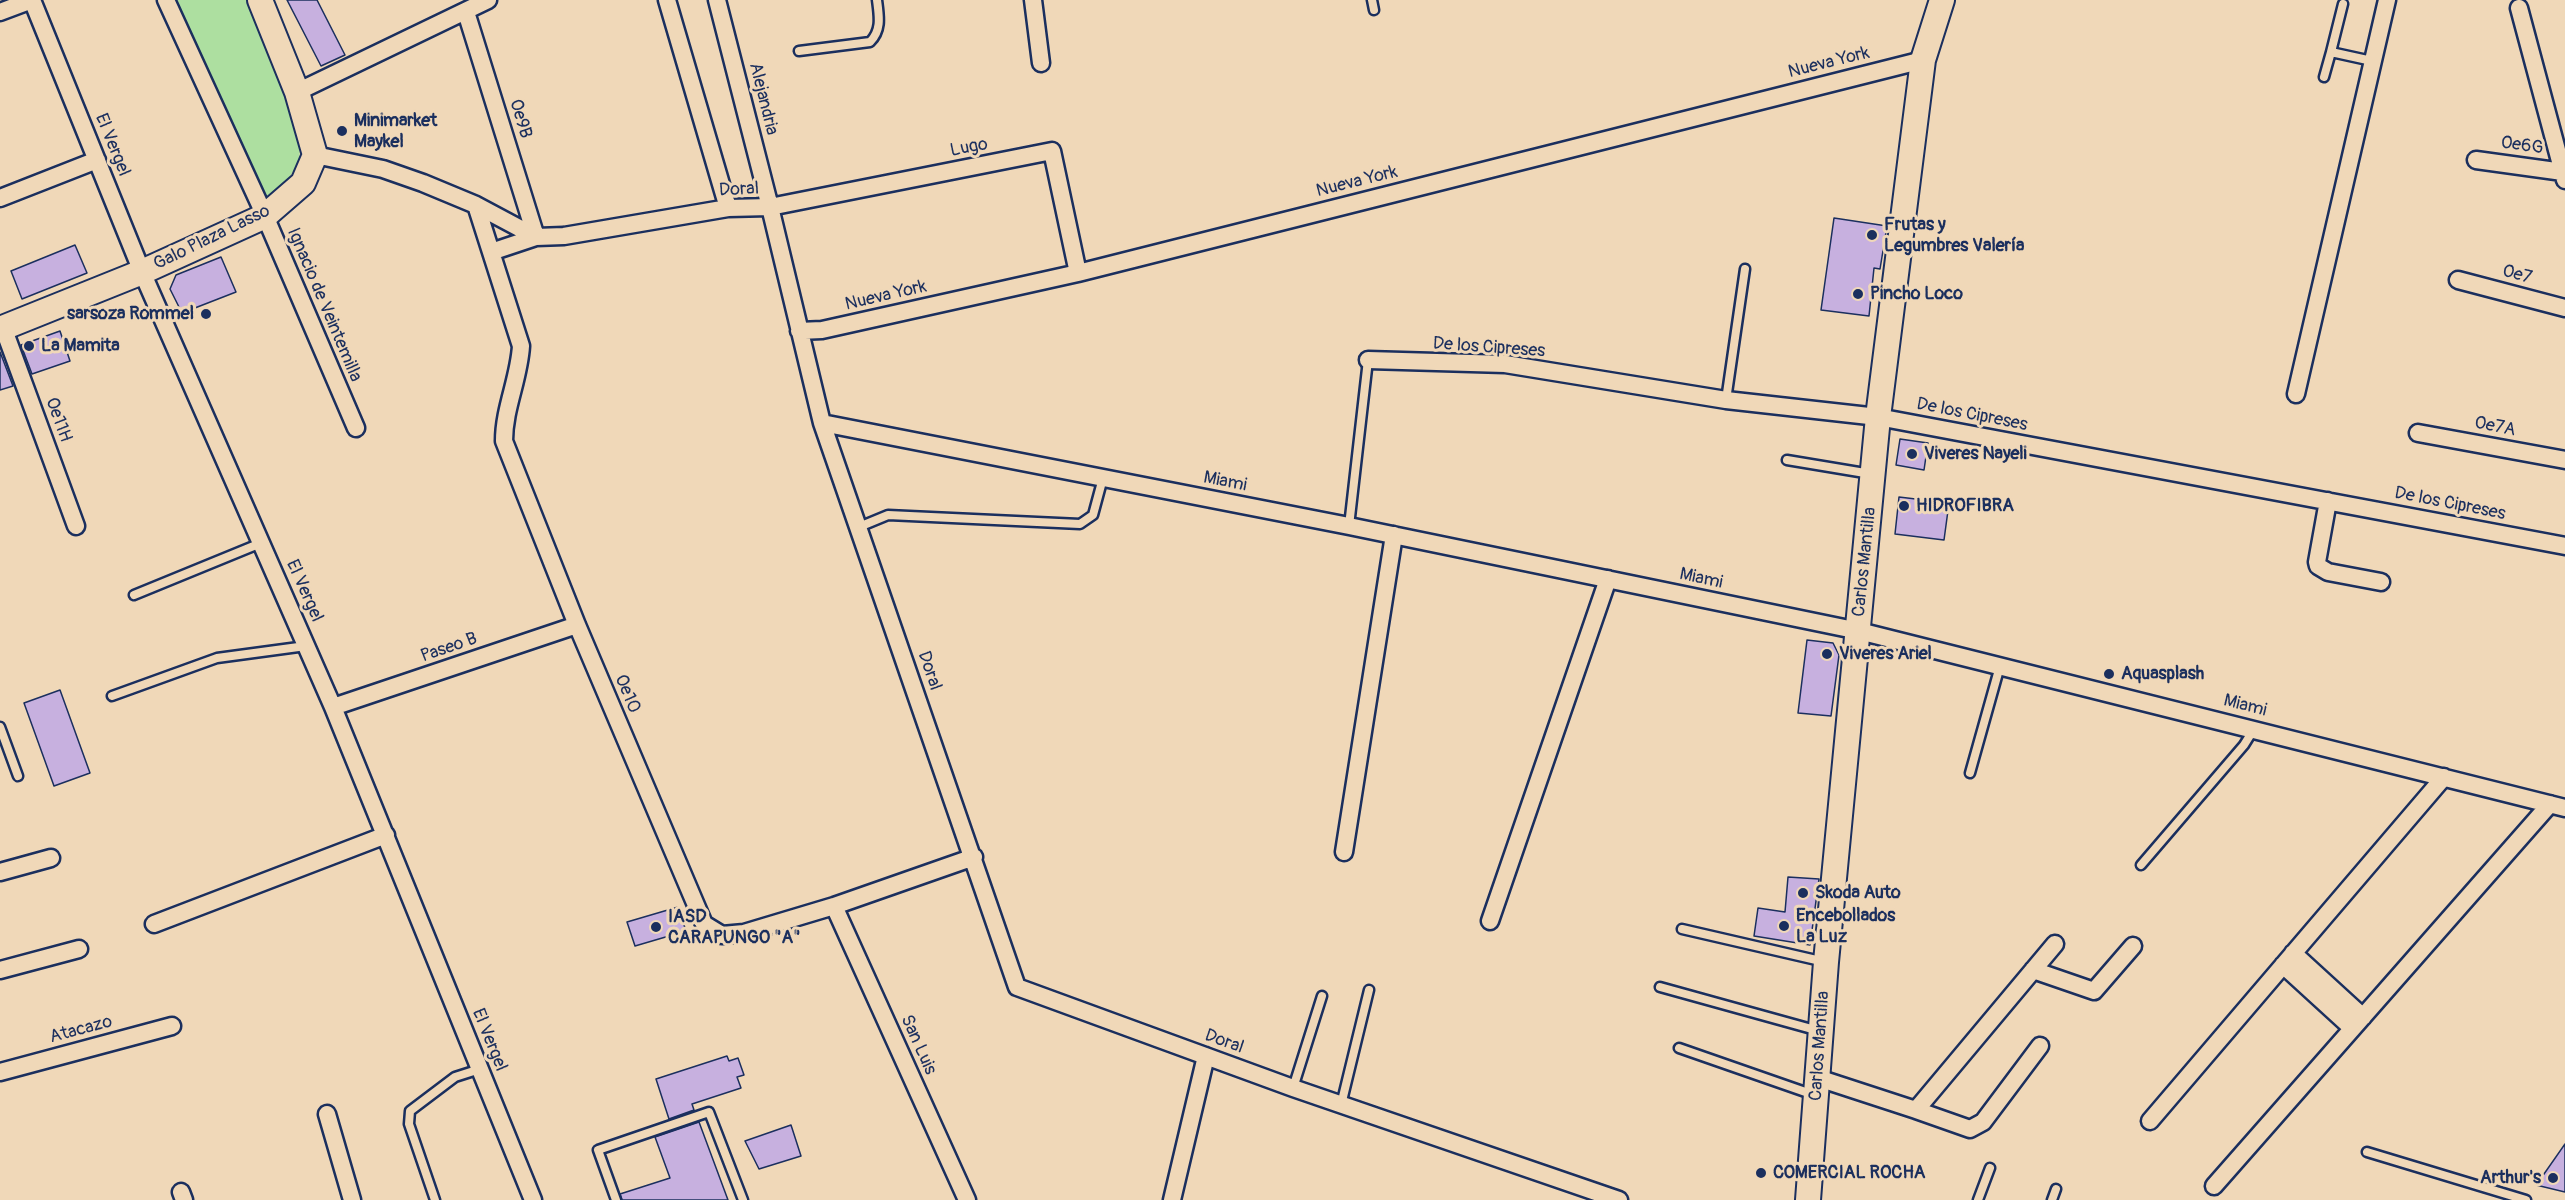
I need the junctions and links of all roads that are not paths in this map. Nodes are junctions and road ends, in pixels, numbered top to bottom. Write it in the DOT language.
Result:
graph roads {
  1 [pos="32,0"];
  2 [pos="166,0"];
  3 [pos="260,0"];
  4 [pos="488,0"];
  5 [pos="667,0"];
  6 [pos="717,0"];
  7 [pos="877,0"];
  8 [pos="1033,0"];
  9 [pos="1372,0"];
  10 [pos="1942,0"];
  11 [pos="2388,0"];
  12 [pos="2343,4"];
  13 [pos="2519,8"];
  14 [pos="1374,10"];
  15 [pos="0,12"];
  16 [pos="466,12"];
  17 [pos="799,51"];
  18 [pos="2331,52"];
  19 [pos="1923,60"];
  20 [pos="2372,61"];
  21 [pos="1041,63"];
  22 [pos="2324,77"];
  23 [pos="297,92"];
  24 [pos="315,155"];
  25 [pos="97,160"];
  26 [pos="2476,160"];
  27 [pos="2564,176"];
  28 [pos="0,198"];
  29 [pos="476,205"];
  30 [pos="770,207"];
  31 [pos="728,208"];
  32 [pos="265,216"];
  33 [pos="536,237"];
  34 [pos="491,252"];
  35 [pos="1745,269"];
  36 [pos="142,272"];
  37 [pos="1078,273"];
  38 [pos="2458,280"];
  39 [pos="2565,308"];
  40 [pos="2,328"];
  41 [pos="799,331"];
  42 [pos="1368,360"];
  43 [pos="2296,394"];
  44 [pos="1726,399"];
  45 [pos="1878,417"];
  46 [pos="822,423"];
  47 [pos="356,428"];
  48 [pos="2418,433"];
  49 [pos="1786,460"];
  50 [pos="2565,460"];
  51 [pos="1874,475"];
  52 [pos="1103,478"];
  53 [pos="2328,501"];
  54 [pos="76,526"];
  55 [pos="1349,526"];
  56 [pos="859,527"];
  57 [pos="1395,535"];
  58 [pos="261,543"];
  59 [pos="2565,546"];
  60 [pos="1608,579"];
  61 [pos="2381,582"];
  62 [pos="134,595"];
  63 [pos="577,625"];
  64 [pos="1858,631"];
  65 [pos="307,646"];
  66 [pos="2000,666"];
  67 [pos="112,696"];
  68 [pos="333,707"];
  69 [pos="0,728"];
  70 [pos="2254,728"];
  71 [pos="1970,773"];
  72 [pos="18,776"];
  73 [pos="2444,777"];
  74 [pos="2557,806"];
  75 [pos="386,835"];
  76 [pos="1344,852"];
  77 [pos="974,857"];
  78 [pos="51,858"];
  79 [pos="2141,865"];
  80 [pos="0,872"];
  81 [pos="834,906"];
  82 [pos="1490,921"];
  83 [pos="154,924"];
  84 [pos="1682,929"];
  85 [pos="2055,944"];
  86 [pos="2133,946"];
  87 [pos="79,949"];
  88 [pos="2288,959"];
  89 [pos="1826,962"];
  90 [pos="0,970"];
  91 [pos="2033,970"];
  92 [pos="1660,987"];
  93 [pos="1369,990"];
  94 [pos="1322,996"];
  95 [pos="2358,1023"];
  96 [pos="172,1026"];
  97 [pos="1822,1031"];
  98 [pos="2040,1046"];
  99 [pos="1679,1048"];
  100 [pos="1206,1056"];
  101 [pos="480,1069"];
  102 [pos="0,1071"];
  103 [pos="1817,1087"];
  104 [pos="1293,1088"];
  105 [pos="1341,1104"];
  106 [pos="1916,1110"];
  107 [pos="327,1114"];
  108 [pos="2150,1121"];
  109 [pos="2367,1152"];
  110 [pos="1990,1168"];
  111 [pos="2214,1186"];
  112 [pos="2056,1189"];
  113 [pos="352,1200"];
  114 [pos="435,1200"];
  115 [pos="533,1200"];
  116 [pos="616,1200"];
  117 [pos="743,1200"];
  118 [pos="967,1200"];
  119 [pos="1172,1200"];
  120 [pos="1618,1200"];
  121 [pos="1808,1200"];
  122 [pos="1978,1200"];
  123 [pos="2052,1200"];
  124 [pos="2526,1200"];
  1 -- 15 [label="street"];
  1 -- 25 [label="street, El Vergel"];
  2 -- 32 [label="street, Ignacio de Veintemilla"];
  3 -- 23 [label="street"];
  4 -- 16 [label="street"];
  5 -- 31 [label="street"];
  6 -- 30 [label="street, Alejandria"];
  7 -- 17 [label="lane"];
  8 -- 21 [label="street"];
  9 -- 14 [label="lane"];
  10 -- 19 [label="street, Carlos Mantilla"];
  11 -- 20 [label="street"];
  12 -- 18 [label="lane"];
  13 -- 27 [label="street"];
  16 -- 23 [label="street"];
  16 -- 33 [label="street, Oe9B"];
  18 -- 20 [label="lane"];
  18 -- 22 [label="lane"];
  19 -- 37 [label="street, Nueva York"];
  19 -- 45 [label="street, Carlos Mantilla"];
  20 -- 43 [label="street"];
  23 -- 24 [label="street"];
  24 -- 29 [label="street"];
  24 -- 32 [label="street, Galo Plaza Lasso"];
  25 -- 28 [label="street"];
  25 -- 36 [label="street, El Vergel"];
  26 -- 27 [label="street, Oe6G"];
  29 -- 33 [label="street"];
  29 -- 34 [label="street, Oe10"];
  30 -- 31 [label="street, Doral"];
  30 -- 37 [label="street, Lugo"];
  30 -- 41 [label="street, Doral"];
  31 -- 33 [label="street, Doral"];
  32 -- 36 [label="street, Galo Plaza Lasso"];
  32 -- 47 [label="street, Ignacio de Veintemilla"];
  33 -- 34 [label="street"];
  34 -- 63 [label="street, Oe10"];
  35 -- 44 [label="lane"];
  36 -- 40 [label="street, Galo Plaza Lasso"];
  36 -- 58 [label="street, El Vergel"];
  37 -- 41 [label="street, Nueva York"];
  38 -- 39 [label="street, Oe7"];
  40 -- 54 [label="street, Oe11H"];
  41 -- 46 [label="street, Doral"];
  42 -- 44 [label="street, De los Cipreses"];
  42 -- 55 [label="lane"];
  44 -- 45 [label="street, De los Cipreses"];
  45 -- 51 [label="street, Carlos Mantilla"];
  45 -- 53 [label="street, De los Cipreses"];
  46 -- 52 [label="street, Miami"];
  46 -- 56 [label="street, Doral"];
  48 -- 50 [label="street, Oe7A"];
  49 -- 51 [label="lane"];
  51 -- 64 [label="street, Carlos Mantilla"];
  52 -- 55 [label="street, Miami"];
  52 -- 56 [label="lane"];
  53 -- 59 [label="street, De los Cipreses"];
  53 -- 61 [label="street"];
  55 -- 57 [label="street, Miami"];
  56 -- 77 [label="street, Doral"];
  57 -- 60 [label="street, Miami"];
  57 -- 76 [label="street"];
  58 -- 62 [label="lane"];
  58 -- 65 [label="street, El Vergel"];
  60 -- 64 [label="street, Miami"];
  60 -- 82 [label="street"];
  63 -- 68 [label="street, Paseo B"];
  63 -- 81 [label="street, Oe10"];
  64 -- 66 [label="street, Miami"];
  64 -- 89 [label="street, Carlos Mantilla"];
  65 -- 67 [label="lane"];
  65 -- 68 [label="street, El Vergel"];
  66 -- 70 [label="street, Miami"];
  66 -- 71 [label="lane"];
  68 -- 75 [label="street, El Vergel"];
  69 -- 72 [label="lane"];
  70 -- 73 [label="street, Miami"];
  70 -- 79 [label="lane"];
  73 -- 74 [label="street, Miami"];
  73 -- 88 [label="street"];
  74 -- 95 [label="street"];
  75 -- 83 [label="street"];
  75 -- 101 [label="street, El Vergel"];
  77 -- 81 [label="street, Oe10"];
  77 -- 100 [label="street, Doral"];
  78 -- 80 [label="street"];
  81 -- 118 [label="street, San Luis"];
  84 -- 89 [label="lane"];
  85 -- 91 [label="street"];
  86 -- 91 [label="street"];
  87 -- 90 [label="street"];
  88 -- 95 [label="street"];
  88 -- 108 [label="street"];
  89 -- 97 [label="street, Carlos Mantilla"];
  91 -- 106 [label="street"];
  92 -- 97 [label="lane"];
  93 -- 105 [label="lane"];
  94 -- 104 [label="lane"];
  95 -- 111 [label="street"];
  96 -- 102 [label="street, Atacazo"];
  97 -- 103 [label="street, Carlos Mantilla"];
  98 -- 106 [label="street"];
  99 -- 103 [label="lane"];
  100 -- 104 [label="street, Doral"];
  100 -- 119 [label="street"];
  101 -- 114 [label="lane"];
  101 -- 115 [label="street, El Vergel"];
  103 -- 106 [label="street"];
  103 -- 121 [label="street, Carlos Mantilla"];
  104 -- 105 [label="street, Doral"];
  105 -- 120 [label="street, Doral"];
  107 -- 113 [label="street"];
  109 -- 124 [label="lane"];
  110 -- 122 [label="lane"];
  112 -- 123 [label="lane"];
  116 -- 117 [label="lane"];
}
